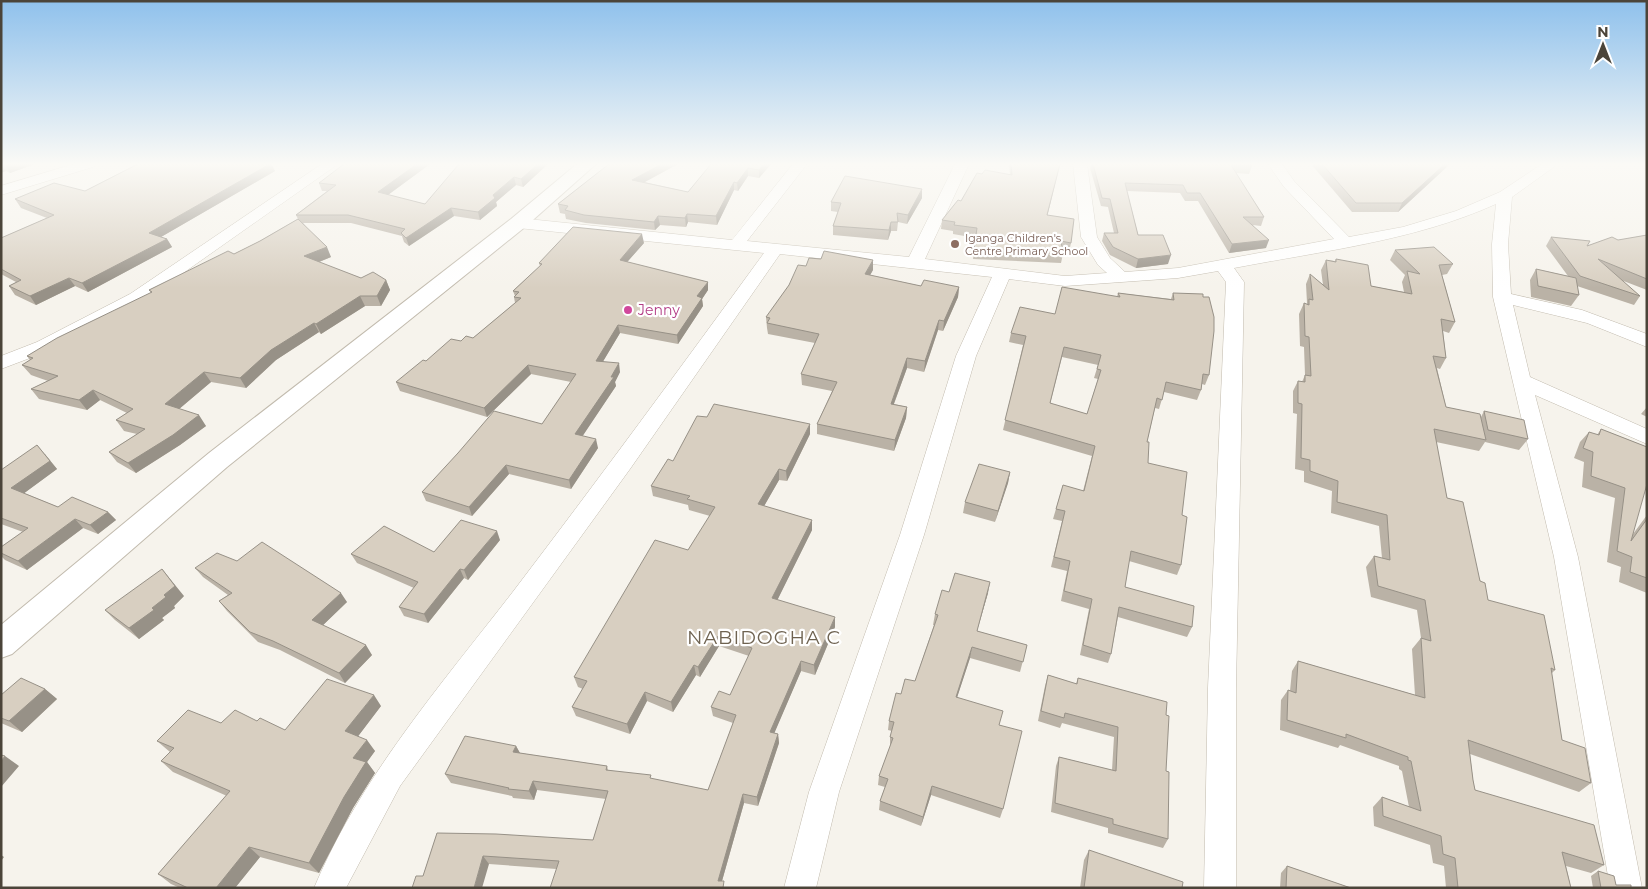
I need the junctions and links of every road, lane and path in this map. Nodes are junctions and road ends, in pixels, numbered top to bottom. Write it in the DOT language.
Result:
graph roads {
  1 [pos="270,205"];
  2 [pos="538,205"];
  3 [pos="767,205"];
  4 [pos="942,205"];
  5 [pos="1085,205"];
  6 [pos="1310,205"];
  7 [pos="1481,205"];
  8 [pos="1504,205"];
  9 [pos="518,223"];
  10 [pos="1344,241"];
  11 [pos="736,245"];
  12 [pos="774,249"];
  13 [pos="915,263"];
  14 [pos="1223,265"];
  15 [pos="1002,275"];
  16 [pos="1122,278"];
  17 [pos="1502,297"];
  18 [pos="1647,341"];
  19 [pos="1,364"];
  20 [pos="1521,381"];
  21 [pos="1647,437"];
  22 [pos="1,644"];
  23 [pos="330,888"];
  24 [pos="800,888"];
  25 [pos="1220,888"];
  26 [pos="1626,888"];
  1 -- 19 [label="street"];
  2 -- 9 [label="street"];
  3 -- 11 [label="street"];
  4 -- 13 [label="street"];
  5 -- 16 [label="street"];
  6 -- 10 [label="street"];
  7 -- 10 [label="street"];
  8 -- 17 [label="street"];
  9 -- 11 [label="street"];
  9 -- 22 [label="street"];
  10 -- 14 [label="street"];
  11 -- 12 [label="street"];
  12 -- 13 [label="street"];
  12 -- 23 [label="street"];
  13 -- 15 [label="street"];
  14 -- 16 [label="street"];
  14 -- 25 [label="street"];
  15 -- 16 [label="street"];
  15 -- 24 [label="street"];
  17 -- 18 [label="street"];
  17 -- 20 [label="street"];
  20 -- 21 [label="street"];
  20 -- 26 [label="street"];
}
